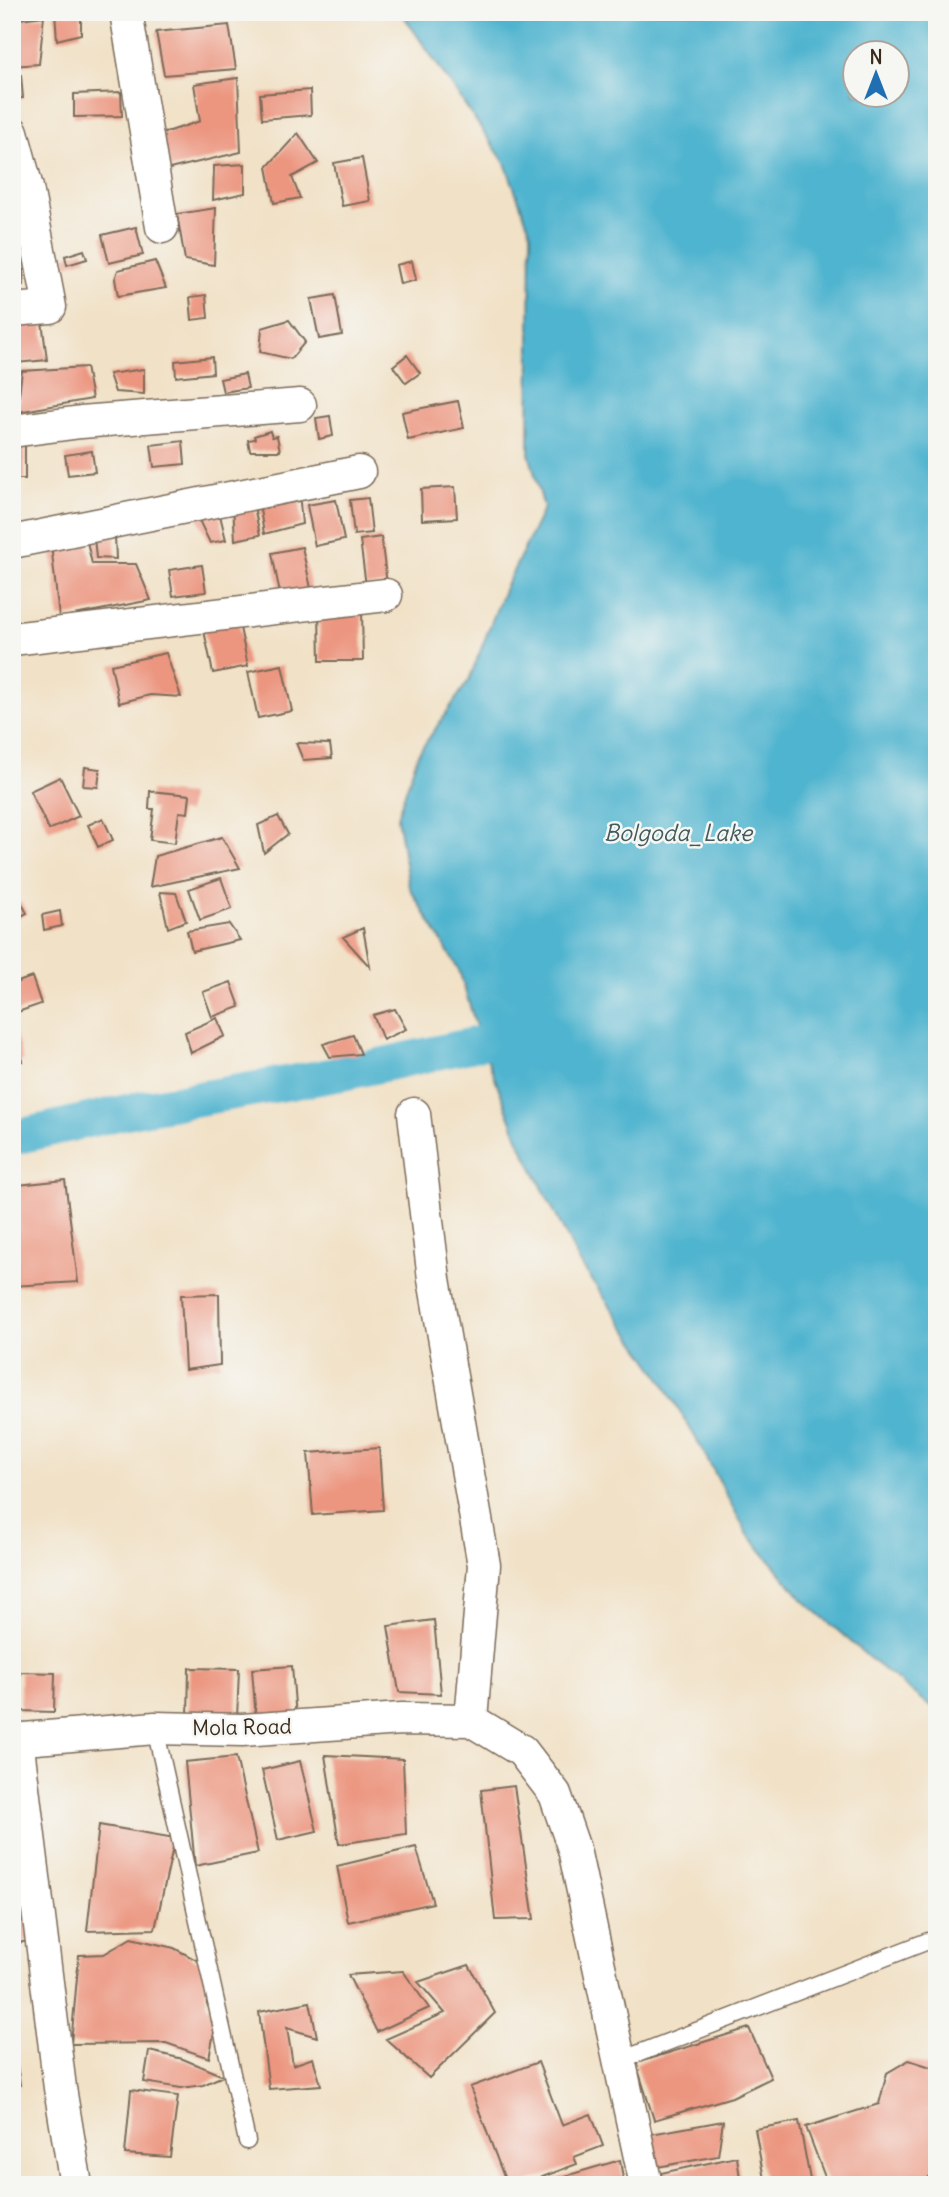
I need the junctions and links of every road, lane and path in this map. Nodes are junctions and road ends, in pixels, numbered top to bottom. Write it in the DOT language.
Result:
graph roads {
  1 [pos="125,12"];
  2 [pos="12,132"];
  3 [pos="19,189"];
  4 [pos="162,227"];
  5 [pos="12,310"];
  6 [pos="300,405"];
  7 [pos="12,431"];
  8 [pos="359,472"];
  9 [pos="12,542"];
  10 [pos="386,594"];
  11 [pos="12,639"];
  12 [pos="414,1114"];
  13 [pos="471,1720"];
  14 [pos="155,1728"];
  15 [pos="15,1740"];
  16 [pos="928,1941"];
  17 [pos="619,2061"];
  18 [pos="247,2141"];
  19 [pos="76,2185"];
  20 [pos="646,2185"];
  1 -- 4 [label="street"];
  2 -- 3 [label="street"];
  3 -- 5 [label="street"];
  6 -- 7 [label="street"];
  8 -- 9 [label="street"];
  10 -- 11 [label="street"];
  12 -- 13 [label="street"];
  13 -- 14 [label="street, Mola Road"];
  13 -- 17 [label="street"];
  14 -- 15 [label="street, Mola Road"];
  14 -- 18 [label="lane"];
  15 -- 19 [label="street"];
  16 -- 17 [label="lane"];
  17 -- 20 [label="street"];
}
